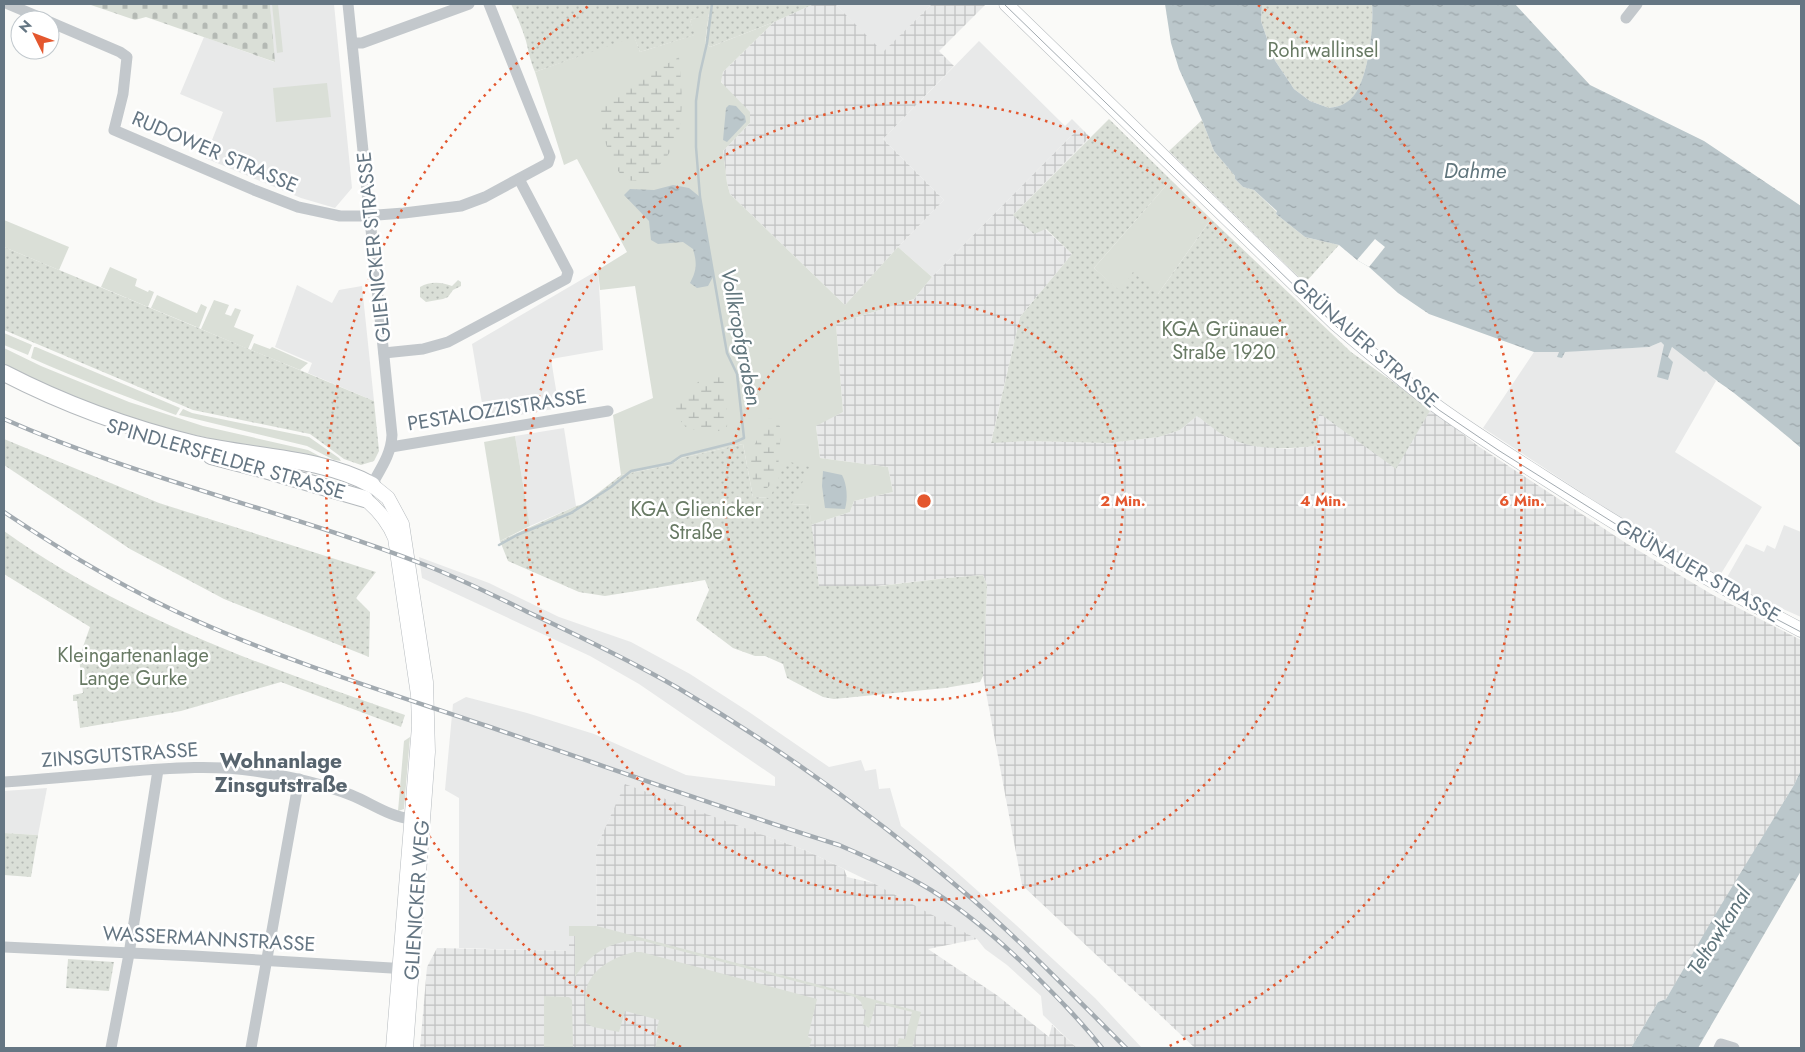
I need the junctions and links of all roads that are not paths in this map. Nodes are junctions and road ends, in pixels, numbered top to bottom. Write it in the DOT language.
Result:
graph roads {
  1 [pos="8,4"];
  2 [pos="348,4"];
  3 [pos="469,4"];
  4 [pos="488,4"];
  5 [pos="1006,4"];
  6 [pos="1637,4"];
  7 [pos="22,10"];
  8 [pos="1626,18"];
  9 [pos="60,26"];
  10 [pos="352,43"];
  11 [pos="519,179"];
  12 [pos="370,216"];
  13 [pos="384,353"];
  14 [pos="4,373"];
  15 [pos="4,384"];
  16 [pos="608,411"];
  17 [pos="391,447"];
  18 [pos="368,492"];
  19 [pos="1801,630"];
  20 [pos="158,770"];
  21 [pos="299,779"];
  22 [pos="4,782"];
  23 [pos="411,819"];
  24 [pos="4,947"];
  25 [pos="129,954"];
  26 [pos="267,961"];
  27 [pos="405,969"];
  28 [pos="1720,1046"];
  29 [pos="111,1048"];
  30 [pos="251,1048"];
  31 [pos="393,1048"];
  32 [pos="406,1048"];
  33 [pos="1734,1048"];
  1 -- 7 [label="street"];
  2 -- 10 [label="street, GLIENICKER STRASSE"];
  3 -- 10 [label="street"];
  4 -- 11 [label="street"];
  5 -- 19 [label="main road, GRÜNAUER STRASSE"];
  6 -- 8 [label="street"];
  9 -- 12 [label="street, RUDOWER STRASSE"];
  10 -- 12 [label="street, GLIENICKER STRASSE"];
  11 -- 12 [label="street"];
  11 -- 13 [label="street"];
  12 -- 13 [label="street, GLIENICKER STRASSE"];
  13 -- 17 [label="street, GLIENICKER STRASSE"];
  14 -- 18 [label="highway, SPINDLERSFELDER STRASSE"];
  15 -- 18 [label="highway, SPINDLERSFELDER STRASSE"];
  16 -- 17 [label="street, PESTALOZZISTRASSE"];
  17 -- 18 [label="street, GLIENICKER STRASSE"];
  18 -- 23 [label="main road, GLIENICKER WEG"];
  18 -- 27 [label="main road, GLIENICKER WEG"];
  20 -- 21 [label="street, ZINSGUTSTRASSE"];
  20 -- 22 [label="street, ZINSGUTSTRASSE"];
  20 -- 25 [label="street"];
  21 -- 23 [label="street, ZINSGUTSTRASSE"];
  21 -- 26 [label="street"];
  23 -- 27 [label="main road, GLIENICKER WEG"];
  24 -- 25 [label="street, WASSERMANNSTRASSE"];
  25 -- 26 [label="street, WASSERMANNSTRASSE"];
  25 -- 29 [label="street"];
  26 -- 27 [label="street, WASSERMANNSTRASSE"];
  26 -- 30 [label="street"];
  27 -- 31 [label="main road, GLIENICKER WEG"];
  27 -- 32 [label="main road, GLIENICKER WEG"];
  28 -- 33 [label="street"];
}
